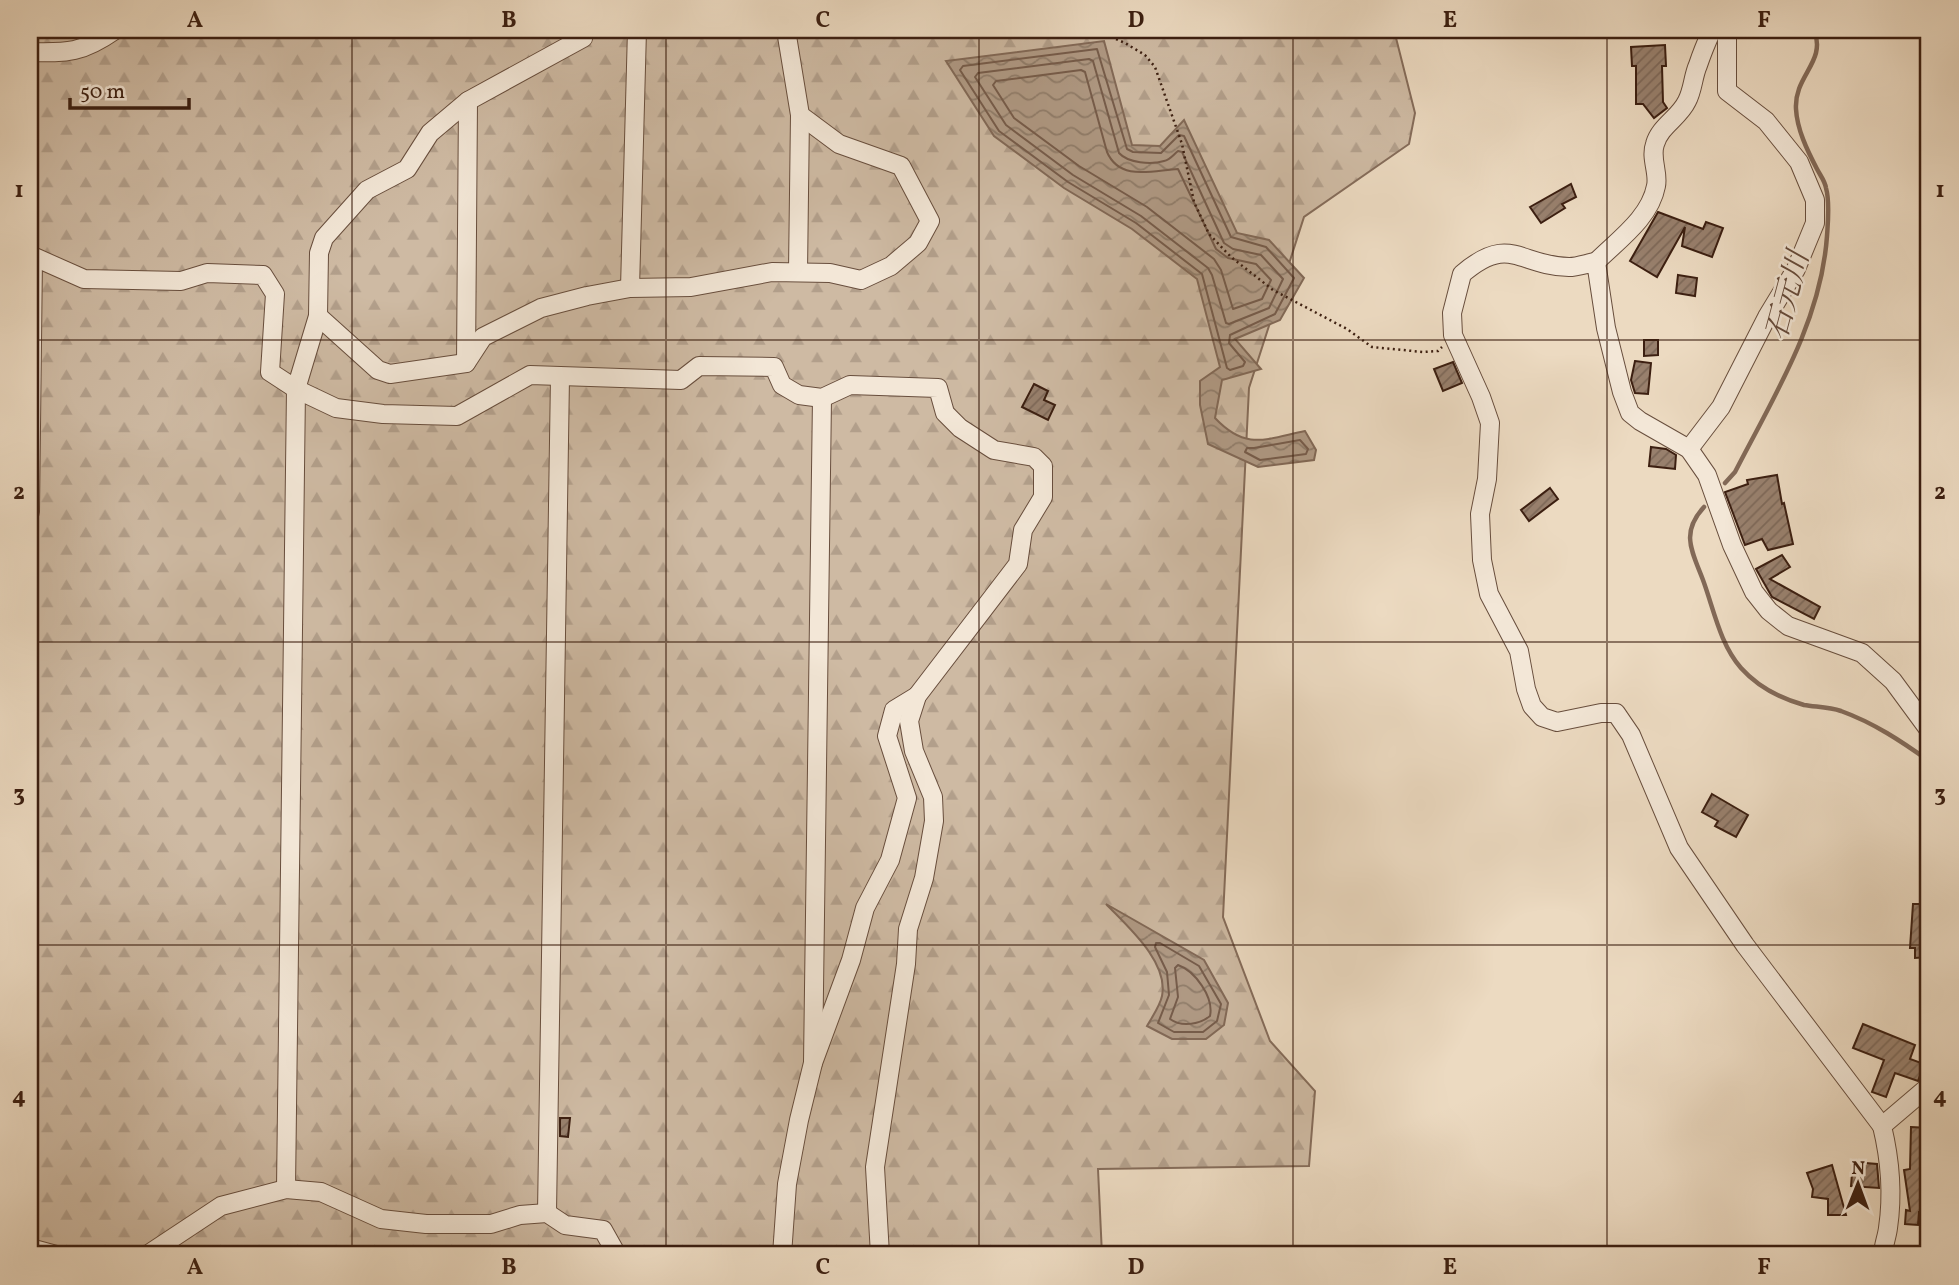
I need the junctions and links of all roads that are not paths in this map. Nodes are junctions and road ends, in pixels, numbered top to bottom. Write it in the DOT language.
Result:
graph roads {
  1 [pos="114,30"];
  2 [pos="581,30"];
  3 [pos="637,30"];
  4 [pos="786,30"];
  5 [pos="1712,30"];
  6 [pos="1727,30"];
  7 [pos="30,52"];
  8 [pos="468,101"];
  9 [pos="800,115"];
  10 [pos="31,256"];
  11 [pos="1596,261"];
  12 [pos="799,272"];
  13 [pos="630,288"];
  14 [pos="318,316"];
  15 [pos="466,363"];
  16 [pos="560,377"];
  17 [pos="296,389"];
  18 [pos="822,398"];
  19 [pos="1689,449"];
  20 [pos="30,512"];
  21 [pos="917,696"];
  22 [pos="1929,730"];
  23 [pos="813,1063"];
  24 [pos="1929,1086"];
  25 [pos="1882,1126"];
  26 [pos="286,1189"];
  27 [pos="547,1213"];
  28 [pos="30,1248"];
  29 [pos="56,1255"];
  30 [pos="147,1255"];
  31 [pos="617,1255"];
  32 [pos="782,1255"];
  33 [pos="880,1255"];
  34 [pos="1882,1255"];
  1 -- 7 [label="street"];
  2 -- 8 [label="street"];
  3 -- 13 [label="street"];
  4 -- 9 [label="street"];
  5 -- 11 [label="street"];
  6 -- 19 [label="street"];
  8 -- 14 [label="street"];
  8 -- 15 [label="street"];
  9 -- 12 [label="street"];
  9 -- 12 [label="street"];
  10 -- 17 [label="street"];
  10 -- 20 [label="street"];
  11 -- 19 [label="street"];
  11 -- 25 [label="street"];
  12 -- 13 [label="street"];
  13 -- 15 [label="street"];
  14 -- 15 [label="street"];
  14 -- 17 [label="street"];
  16 -- 17 [label="street"];
  16 -- 18 [label="street"];
  16 -- 27 [label="street"];
  17 -- 26 [label="street"];
  18 -- 21 [label="street"];
  18 -- 23 [label="street"];
  19 -- 22 [label="street"];
  21 -- 23 [label="street"];
  21 -- 33 [label="street"];
  23 -- 32 [label="street"];
  24 -- 25 [label="street"];
  25 -- 34 [label="street"];
  26 -- 27 [label="street"];
  26 -- 30 [label="street"];
  27 -- 31 [label="street"];
  28 -- 29 [label="street"];
}
